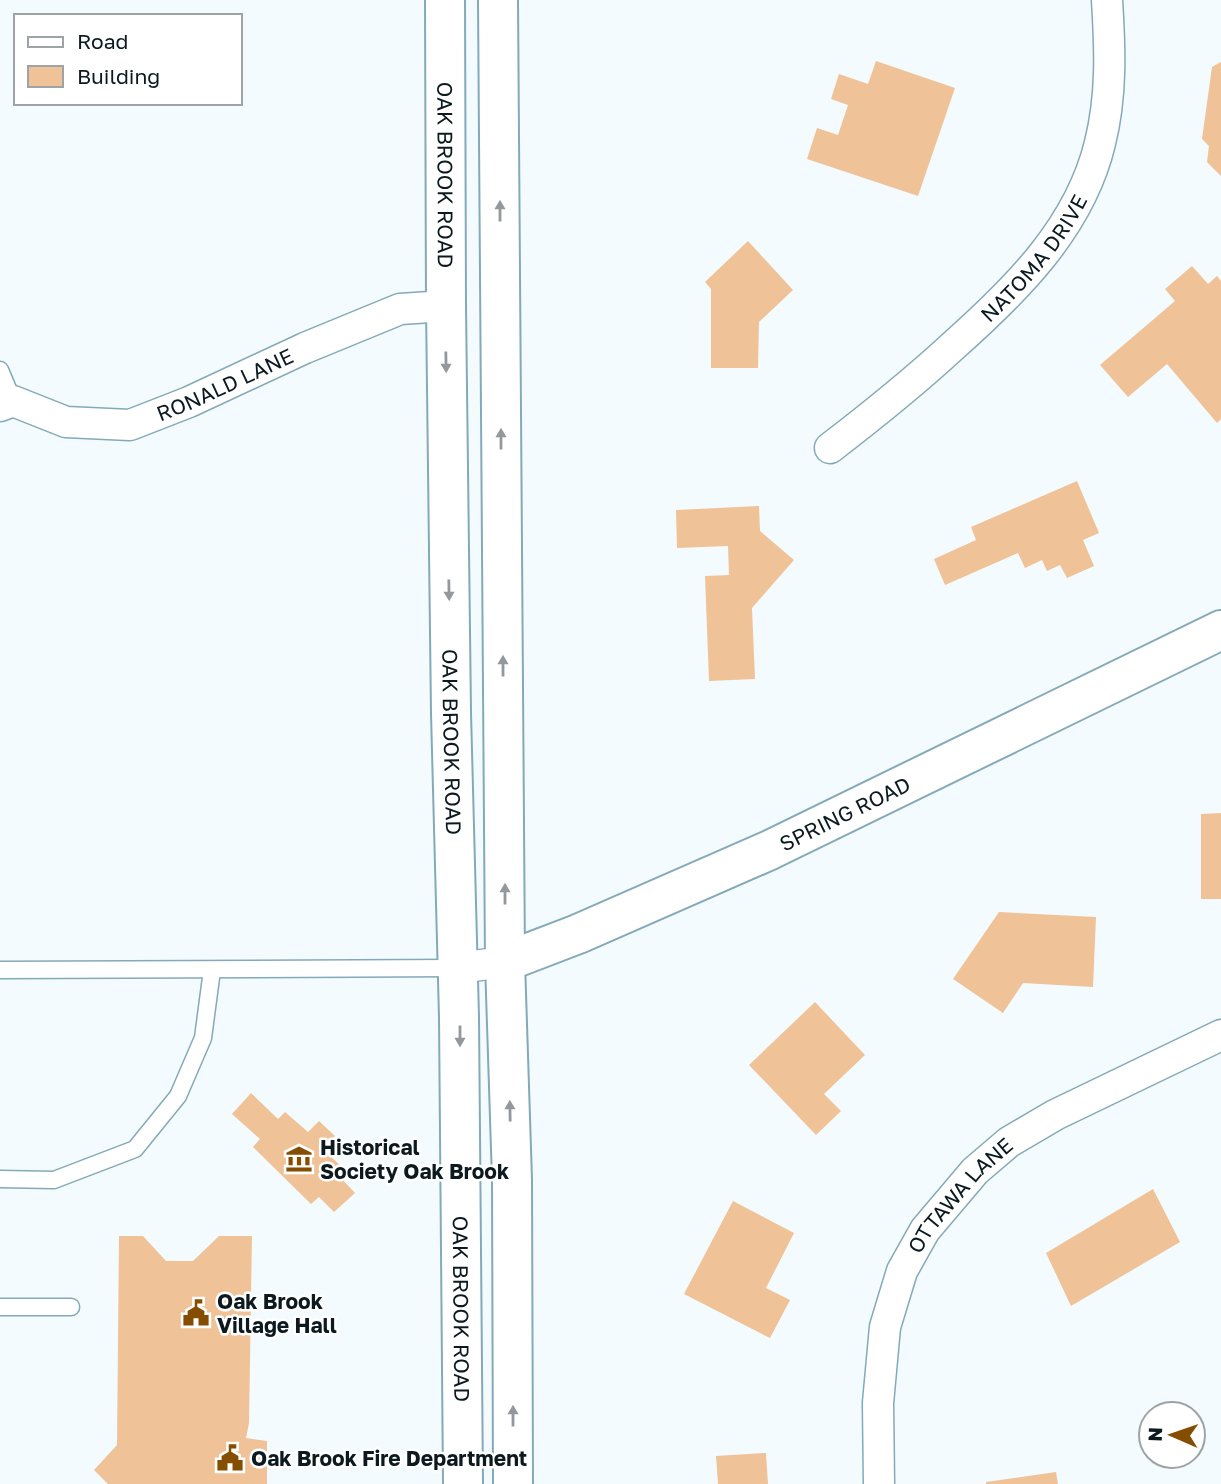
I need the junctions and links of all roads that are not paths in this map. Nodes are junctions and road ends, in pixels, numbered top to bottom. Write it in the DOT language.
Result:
graph roads {
  1 [pos="445,0"];
  2 [pos="498,0"];
  3 [pos="1107,0"];
  4 [pos="446,306"];
  5 [pos="0,370"];
  6 [pos="6,403"];
  7 [pos="830,447"];
  8 [pos="1221,630"];
  9 [pos="505,962"];
  10 [pos="457,968"];
  11 [pos="0,970"];
  12 [pos="212,970"];
  13 [pos="1221,1035"];
  14 [pos="0,1179"];
  15 [pos="0,1307"];
  16 [pos="71,1307"];
  17 [pos="463,1484"];
  18 [pos="513,1484"];
  19 [pos="879,1484"];
  1 -- 4 [label="main road, OAK BROOK ROAD"];
  9 -- 2 [label="main road, one-way"];
  3 -- 7 [label="street, NATOMA DRIVE"];
  4 -- 6 [label="street, RONALD LANE"];
  4 -- 10 [label="main road, OAK BROOK ROAD, one-way"];
  5 -- 6 [label="lane"];
  8 -- 9 [label="main road, SPRING ROAD"];
  9 -- 10 [label="street, SPRING ROAD"];
  18 -- 9 [label="main road, one-way"];
  10 -- 12 [label="lane"];
  10 -- 17 [label="main road, OAK BROOK ROAD, one-way"];
  11 -- 12 [label="lane"];
  12 -- 14 [label="lane"];
  13 -- 19 [label="street, OTTAWA LANE"];
  15 -- 16 [label="lane"];
}
